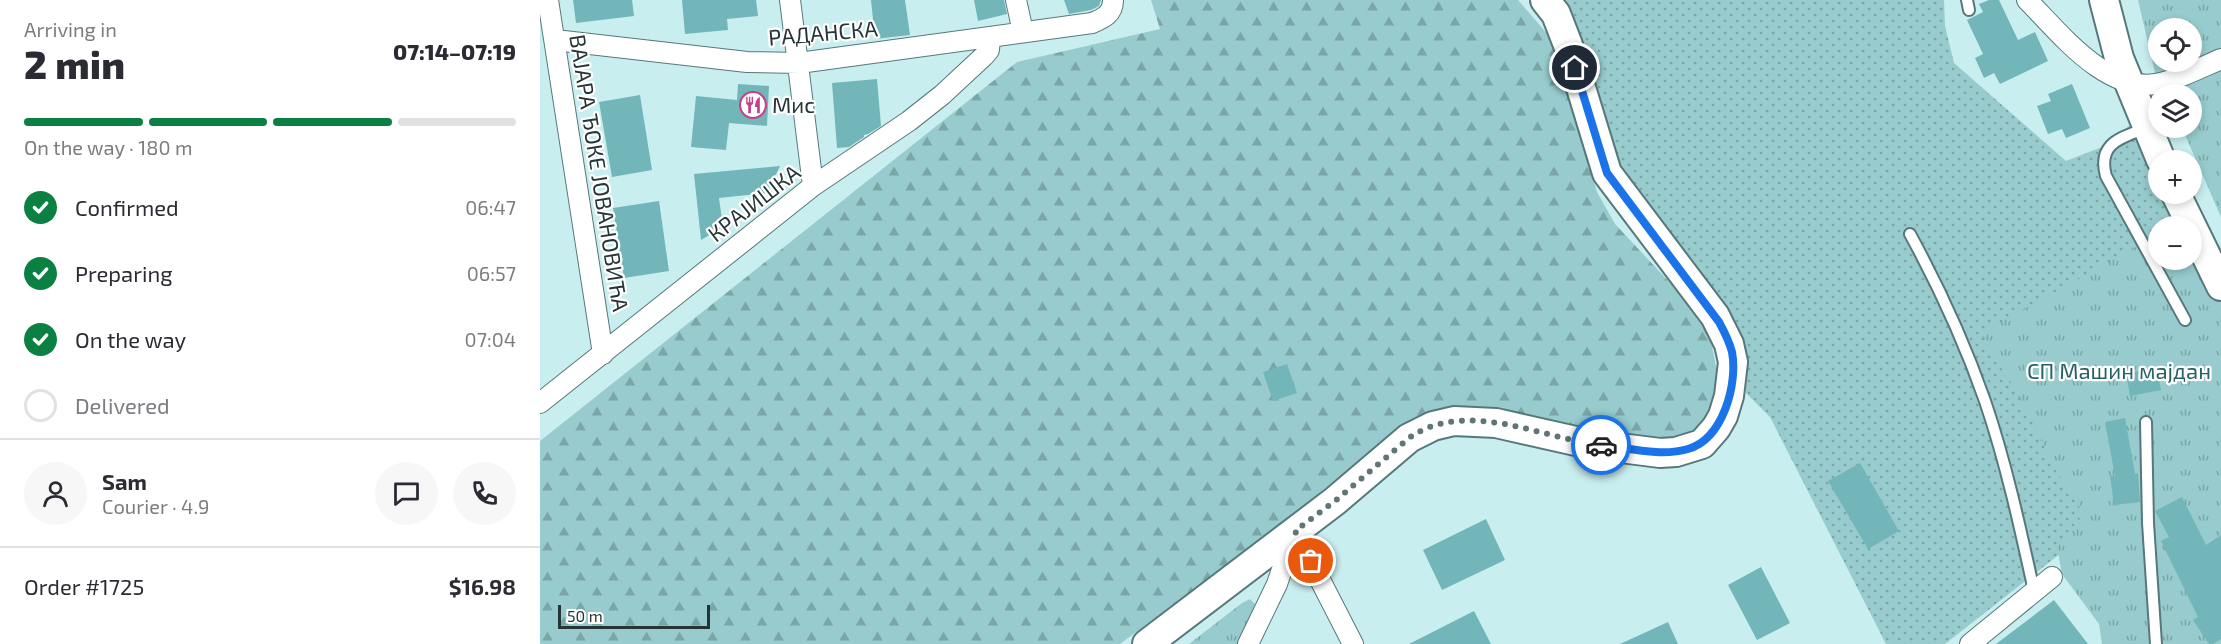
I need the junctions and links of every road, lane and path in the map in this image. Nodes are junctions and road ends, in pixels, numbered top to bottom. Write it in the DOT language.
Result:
graph roads {
  1 [pos="548,0"];
  2 [pos="790,0"];
  3 [pos="1016,0"];
  4 [pos="1545,0"];
  5 [pos="2026,0"];
  6 [pos="2104,0"];
  7 [pos="1112,6"];
  8 [pos="1023,32"];
  9 [pos="990,38"];
  10 [pos="555,40"];
  11 [pos="2221,59"];
  12 [pos="799,63"];
  13 [pos="2128,83"];
  14 [pos="2146,128"];
  15 [pos="2156,150"];
  16 [pos="813,186"];
  17 [pos="2181,204"];
  18 [pos="1910,234"];
  19 [pos="2221,286"];
  20 [pos="2185,320"];
  21 [pos="603,354"];
  22 [pos="540,403"];
  23 [pos="2146,422"];
  24 [pos="1295,531"];
  25 [pos="2052,577"];
  26 [pos="2034,591"];
  27 [pos="1148,644"];
  28 [pos="1248,644"];
  29 [pos="1353,644"];
  30 [pos="1970,644"];
  31 [pos="2156,644"];
  1 -- 10 [label="street, ВАЈАРА ЂОКЕ ЈОВАНОВИЋА"];
  2 -- 12 [label="street"];
  3 -- 8 [label="street"];
  4 -- 24 [label="street"];
  5 -- 13 [label="street"];
  6 -- 13 [label="street"];
  7 -- 8 [label="street, РАДАНСКА"];
  8 -- 9 [label="street, РАДАНСКА"];
  9 -- 12 [label="street, РАДАНСКА"];
  9 -- 16 [label="street, КРАЈИШКА"];
  10 -- 12 [label="street, РАДАНСКА"];
  10 -- 21 [label="street, ВАЈАРА ЂОКЕ ЈОВАНОВИЋА"];
  11 -- 13 [label="street"];
  12 -- 16 [label="street"];
  13 -- 14 [label="street"];
  14 -- 15 [label="street"];
  14 -- 20 [label="lane"];
  16 -- 21 [label="street, КРАЈИШКА"];
  17 -- 19 [label="street"];
  18 -- 26 [label="lane"];
  21 -- 22 [label="street, КРАЈИШКА"];
  23 -- 31 [label="lane"];
  24 -- 27 [label="street"];
  24 -- 28 [label="street"];
  24 -- 29 [label="street"];
  25 -- 26 [label="street"];
  26 -- 30 [label="street"];
}
